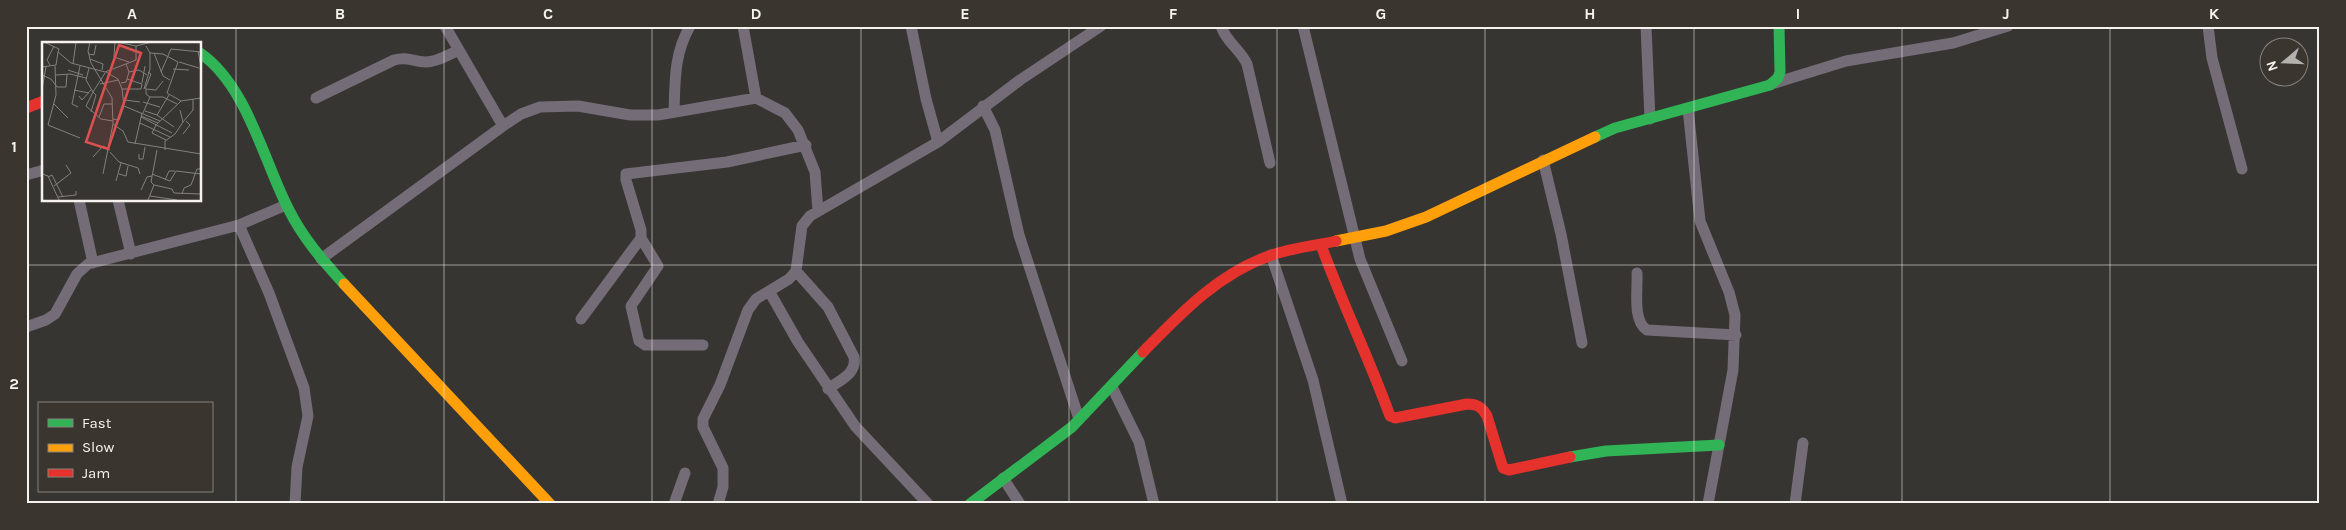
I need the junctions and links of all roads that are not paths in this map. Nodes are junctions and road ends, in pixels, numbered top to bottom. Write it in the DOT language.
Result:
graph roads {
  1 [pos="445,26"];
  2 [pos="690,26"];
  3 [pos="743,26"];
  4 [pos="911,26"];
  5 [pos="1101,26"];
  6 [pos="1221,26"];
  7 [pos="1302,26"];
  8 [pos="1646,26"];
  9 [pos="1780,26"];
  10 [pos="2008,26"];
  11 [pos="2208,26"];
  12 [pos="457,51"];
  13 [pos="201,53"];
  14 [pos="1774,82"];
  15 [pos="316,98"];
  16 [pos="756,98"];
  17 [pos="42,101"];
  18 [pos="983,106"];
  19 [pos="26,108"];
  20 [pos="1688,109"];
  21 [pos="674,112"];
  22 [pos="1650,119"];
  23 [pos="504,126"];
  24 [pos="938,142"];
  25 [pos="806,145"];
  26 [pos="1543,160"];
  27 [pos="1270,163"];
  28 [pos="2242,169"];
  29 [pos="42,171"];
  30 [pos="26,176"];
  31 [pos="79,201"];
  32 [pos="118,201"];
  33 [pos="286,205"];
  34 [pos="818,210"];
  35 [pos="239,225"];
  36 [pos="641,238"];
  37 [pos="1355,239"];
  38 [pos="1321,245"];
  39 [pos="131,254"];
  40 [pos="1271,255"];
  41 [pos="322,259"];
  42 [pos="93,262"];
  43 [pos="796,271"];
  44 [pos="1637,273"];
  45 [pos="769,291"];
  46 [pos="581,319"];
  47 [pos="26,326"];
  48 [pos="1736,334"];
  49 [pos="1582,343"];
  50 [pos="703,345"];
  51 [pos="1402,361"];
  52 [pos="1112,386"];
  53 [pos="828,389"];
  54 [pos="1079,420"];
  55 [pos="1803,443"];
  56 [pos="1719,445"];
  57 [pos="685,473"];
  58 [pos="1003,478"];
  59 [pos="295,504"];
  60 [pos="550,504"];
  61 [pos="674,504"];
  62 [pos="718,504"];
  63 [pos="928,504"];
  64 [pos="970,504"];
  65 [pos="1020,504"];
  66 [pos="1154,504"];
  67 [pos="1342,504"];
  68 [pos="1708,504"];
  69 [pos="1795,504"];
  1 -- 12 [label="street"];
  2 -- 21 [label="street"];
  3 -- 16 [label="street"];
  4 -- 24 [label="street"];
  5 -- 18 [label="street"];
  6 -- 27 [label="street"];
  7 -- 37 [label="street"];
  8 -- 22 [label="street"];
  9 -- 14 [label="street"];
  10 -- 14 [label="street"];
  11 -- 28 [label="street"];
  12 -- 15 [label="street"];
  12 -- 23 [label="street"];
  13 -- 33 [label="street"];
  14 -- 20 [label="street"];
  16 -- 21 [label="street"];
  16 -- 25 [label="street"];
  17 -- 19 [label="street"];
  18 -- 24 [label="street"];
  18 -- 54 [label="street"];
  20 -- 22 [label="street"];
  20 -- 48 [label="street"];
  21 -- 23 [label="street"];
  22 -- 26 [label="street"];
  23 -- 41 [label="street"];
  24 -- 34 [label="street"];
  25 -- 34 [label="street"];
  25 -- 36 [label="street"];
  26 -- 37 [label="street"];
  26 -- 49 [label="street"];
  29 -- 30 [label="street"];
  31 -- 42 [label="street"];
  32 -- 39 [label="street"];
  33 -- 35 [label="street"];
  33 -- 41 [label="street"];
  34 -- 43 [label="street"];
  35 -- 39 [label="street"];
  35 -- 59 [label="street"];
  36 -- 46 [label="street"];
  36 -- 50 [label="street"];
  37 -- 38 [label="street"];
  37 -- 51 [label="street"];
  38 -- 40 [label="street"];
  38 -- 56 [label="street"];
  39 -- 42 [label="street"];
  40 -- 52 [label="street"];
  40 -- 67 [label="street"];
  41 -- 60 [label="street"];
  42 -- 47 [label="street"];
  43 -- 45 [label="street"];
  43 -- 53 [label="street"];
  44 -- 48 [label="street"];
  45 -- 53 [label="street"];
  45 -- 62 [label="street"];
  48 -- 56 [label="street"];
  52 -- 54 [label="street"];
  52 -- 66 [label="street"];
  53 -- 63 [label="street"];
  54 -- 58 [label="street"];
  55 -- 69 [label="street"];
  56 -- 68 [label="street"];
  57 -- 61 [label="street"];
  58 -- 64 [label="street"];
  58 -- 65 [label="street"];
}
